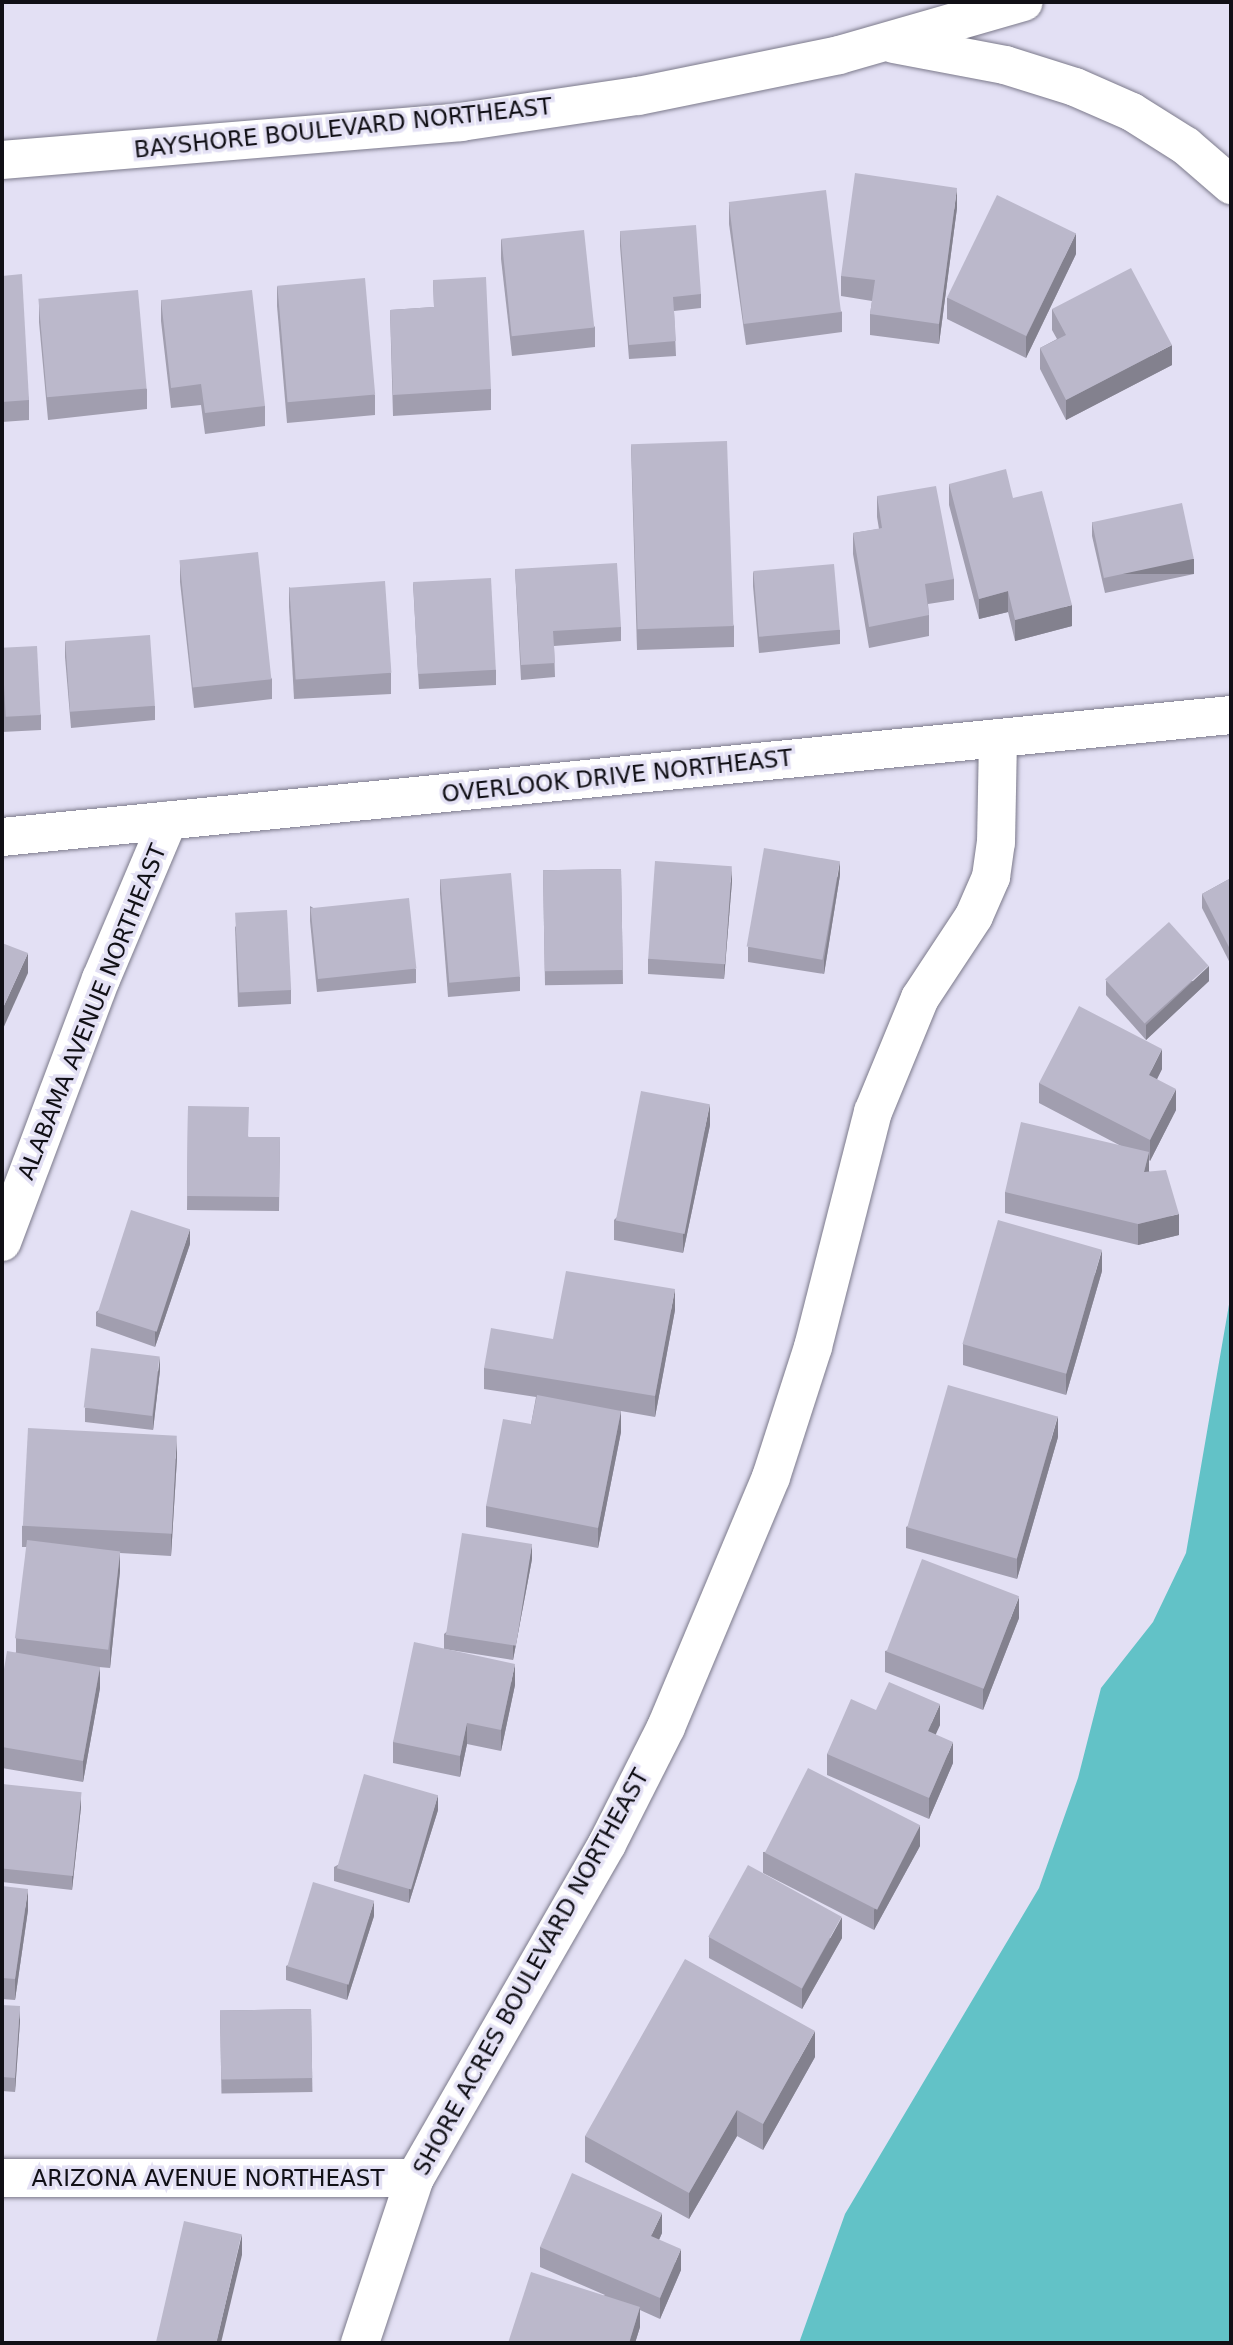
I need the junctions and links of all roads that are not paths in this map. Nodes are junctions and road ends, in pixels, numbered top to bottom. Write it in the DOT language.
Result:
graph roads {
  1 [pos="1024,2"];
  2 [pos="887,42"];
  3 [pos="2,160"];
  4 [pos="1231,185"];
  5 [pos="1231,715"];
  6 [pos="998,738"];
  7 [pos="168,821"];
  8 [pos="2,837"];
  9 [pos="2,1242"];
  10 [pos="2,2178"];
  11 [pos="415,2178"];
  12 [pos="360,2343"];
  1 -- 2 [label="street, BAYSHORE BOULEVARD NORTHEAST"];
  2 -- 3 [label="street, BAYSHORE BOULEVARD NORTHEAST"];
  2 -- 4 [label="street, BAYSHORE BOULEVARD NORTHEAST"];
  5 -- 6 [label="street, OVERLOOK DRIVE NORTHEAST"];
  6 -- 7 [label="street, OVERLOOK DRIVE NORTHEAST"];
  6 -- 11 [label="street, SHORE ACRES BOULEVARD NORTHEAST"];
  7 -- 8 [label="street, OVERLOOK DRIVE NORTHEAST"];
  7 -- 9 [label="street, ALABAMA AVENUE NORTHEAST"];
  10 -- 11 [label="street, ARIZONA AVENUE NORTHEAST"];
  11 -- 12 [label="street, SHORE ACRES BOULEVARD NORTHEAST"];
}
